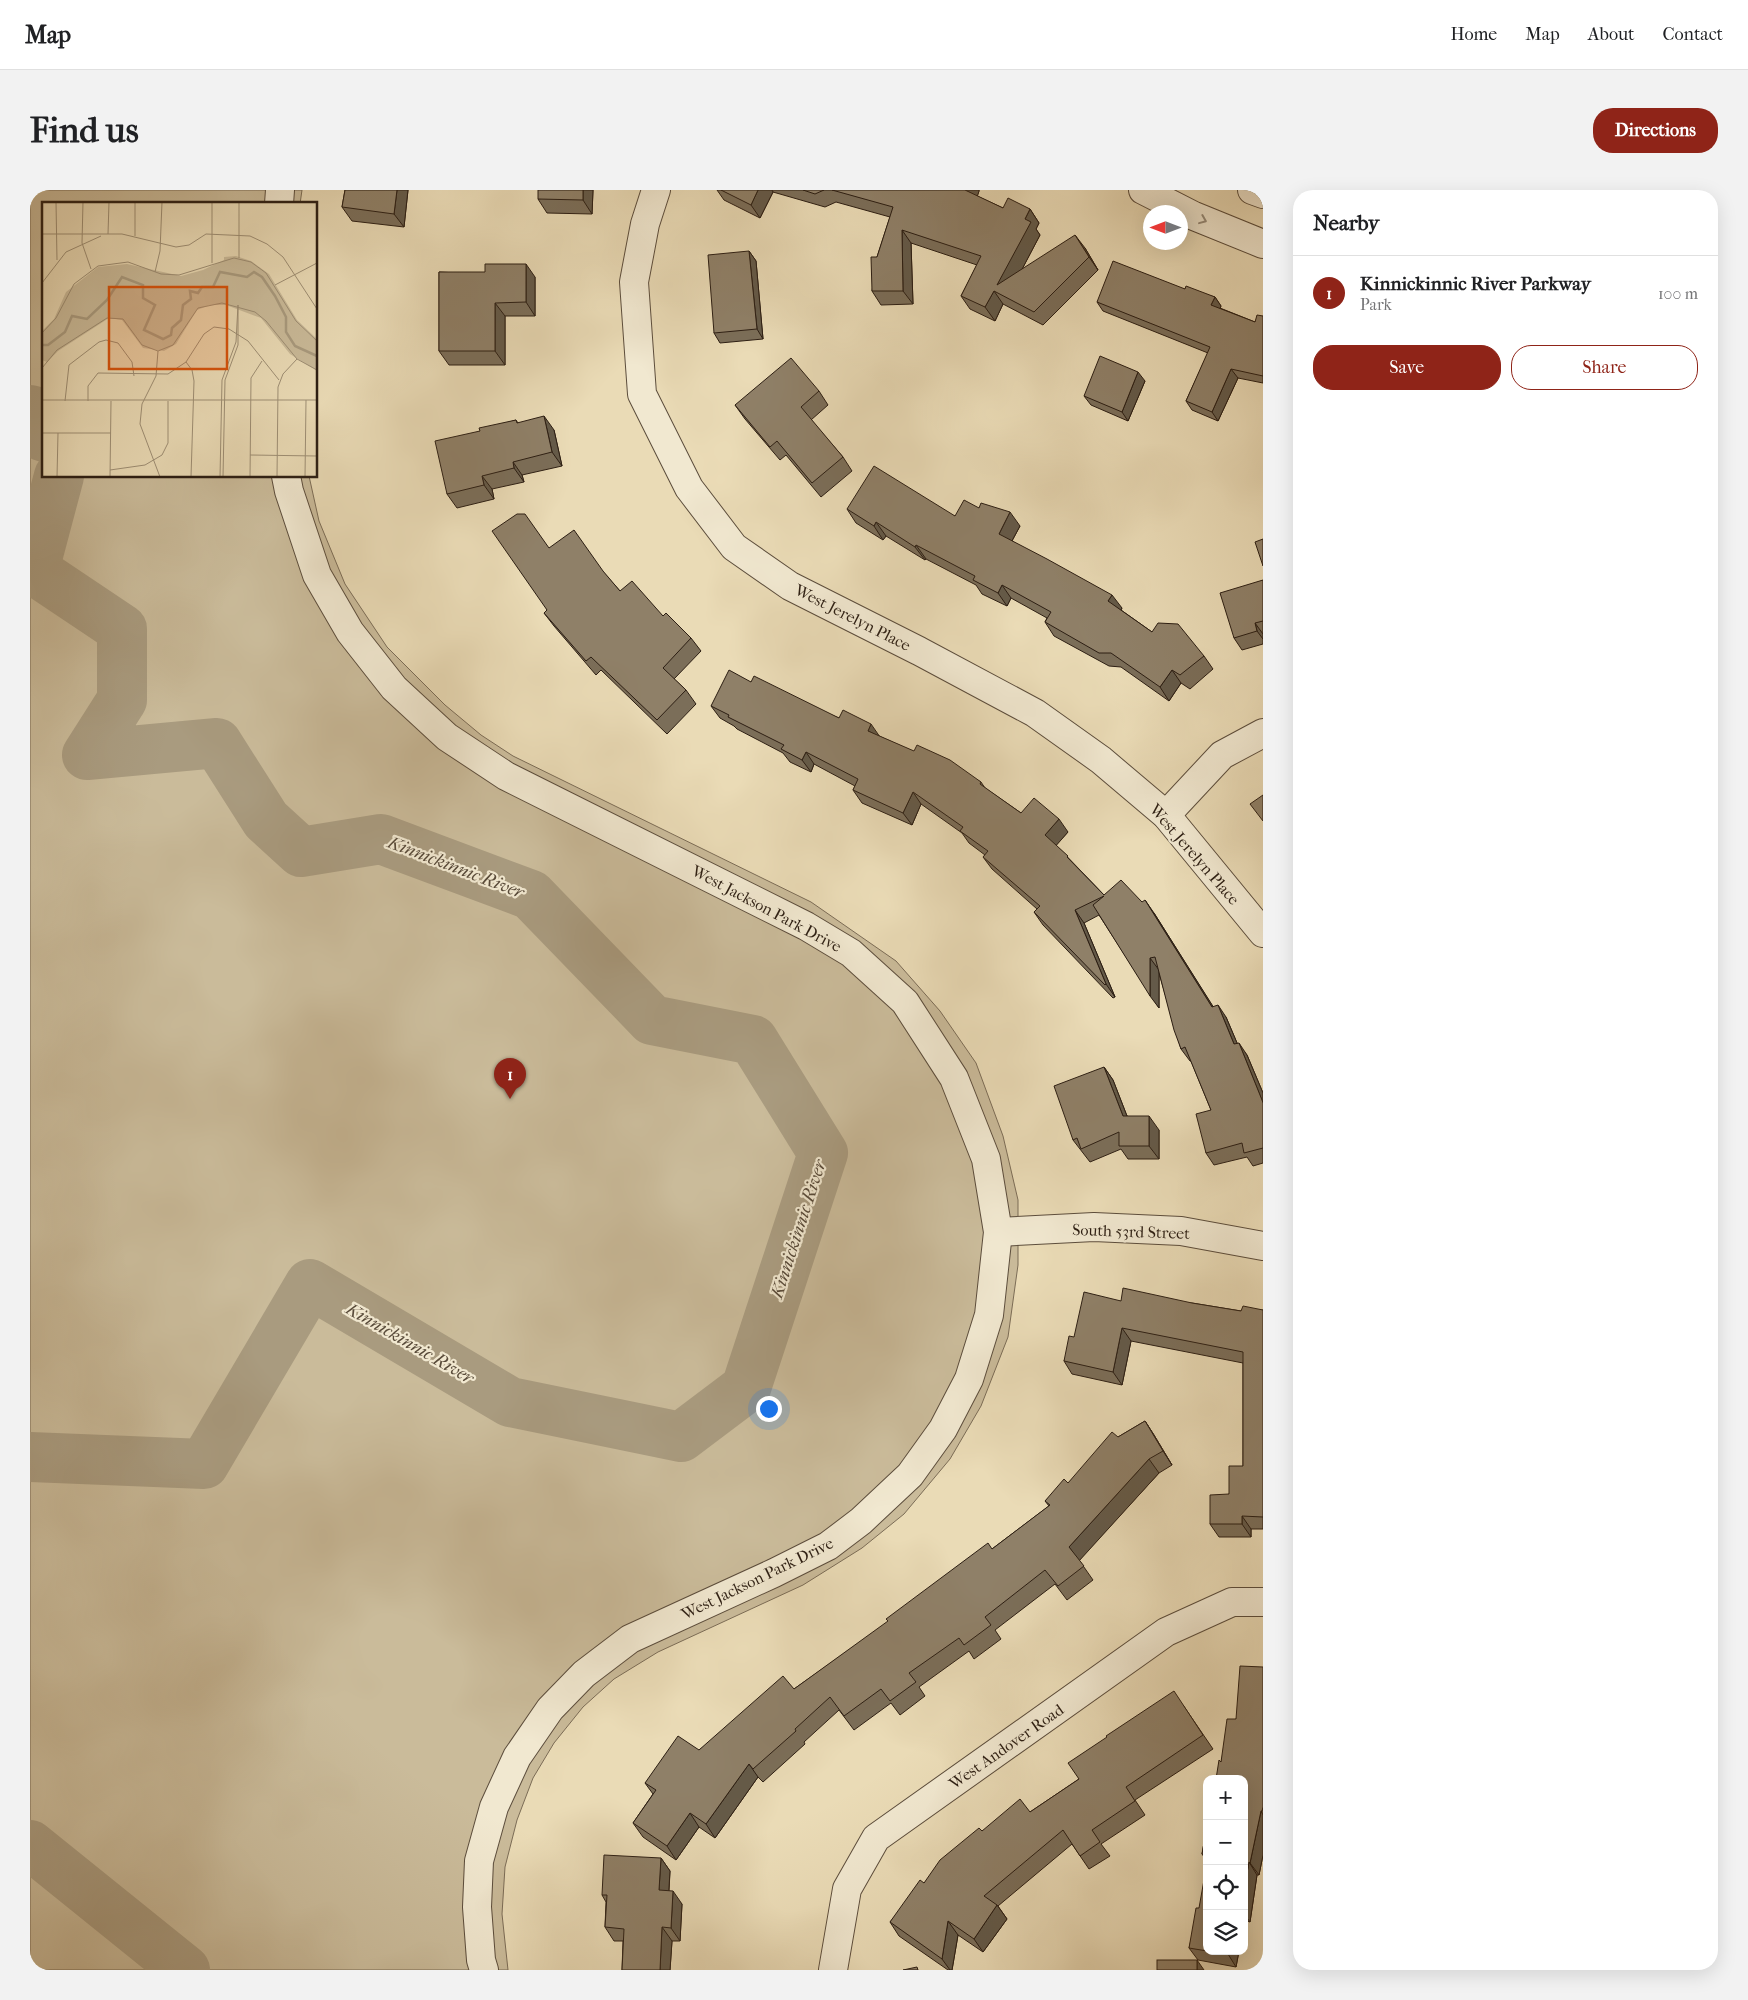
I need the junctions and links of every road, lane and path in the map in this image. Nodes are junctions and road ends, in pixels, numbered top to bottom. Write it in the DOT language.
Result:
graph roads {
  1 [pos="656,190"];
  2 [pos="1143,190"];
  3 [pos="1252,190"];
  4 [pos="1263,194"];
  5 [pos="1263,244"];
  6 [pos="286,478"];
  7 [pos="1263,733"];
  8 [pos="1166,815"];
  9 [pos="1263,933"];
  10 [pos="998,1232"];
  11 [pos="1263,1246"];
  12 [pos="1263,1602"];
  13 [pos="484,1970"];
  14 [pos="832,1970"];
  1 -- 8 [label="street, West Jerelyn Place"];
  2 -- 5 [label="street, one-way"];
  3 -- 4 [label="street"];
  6 -- 10 [label="street, West Jackson Park Drive"];
  7 -- 8 [label="street"];
  8 -- 9 [label="street, West Jerelyn Place"];
  10 -- 11 [label="street, South 53rd Street"];
  10 -- 13 [label="street, West Jackson Park Drive"];
  12 -- 14 [label="street, West Andover Road"];
}
